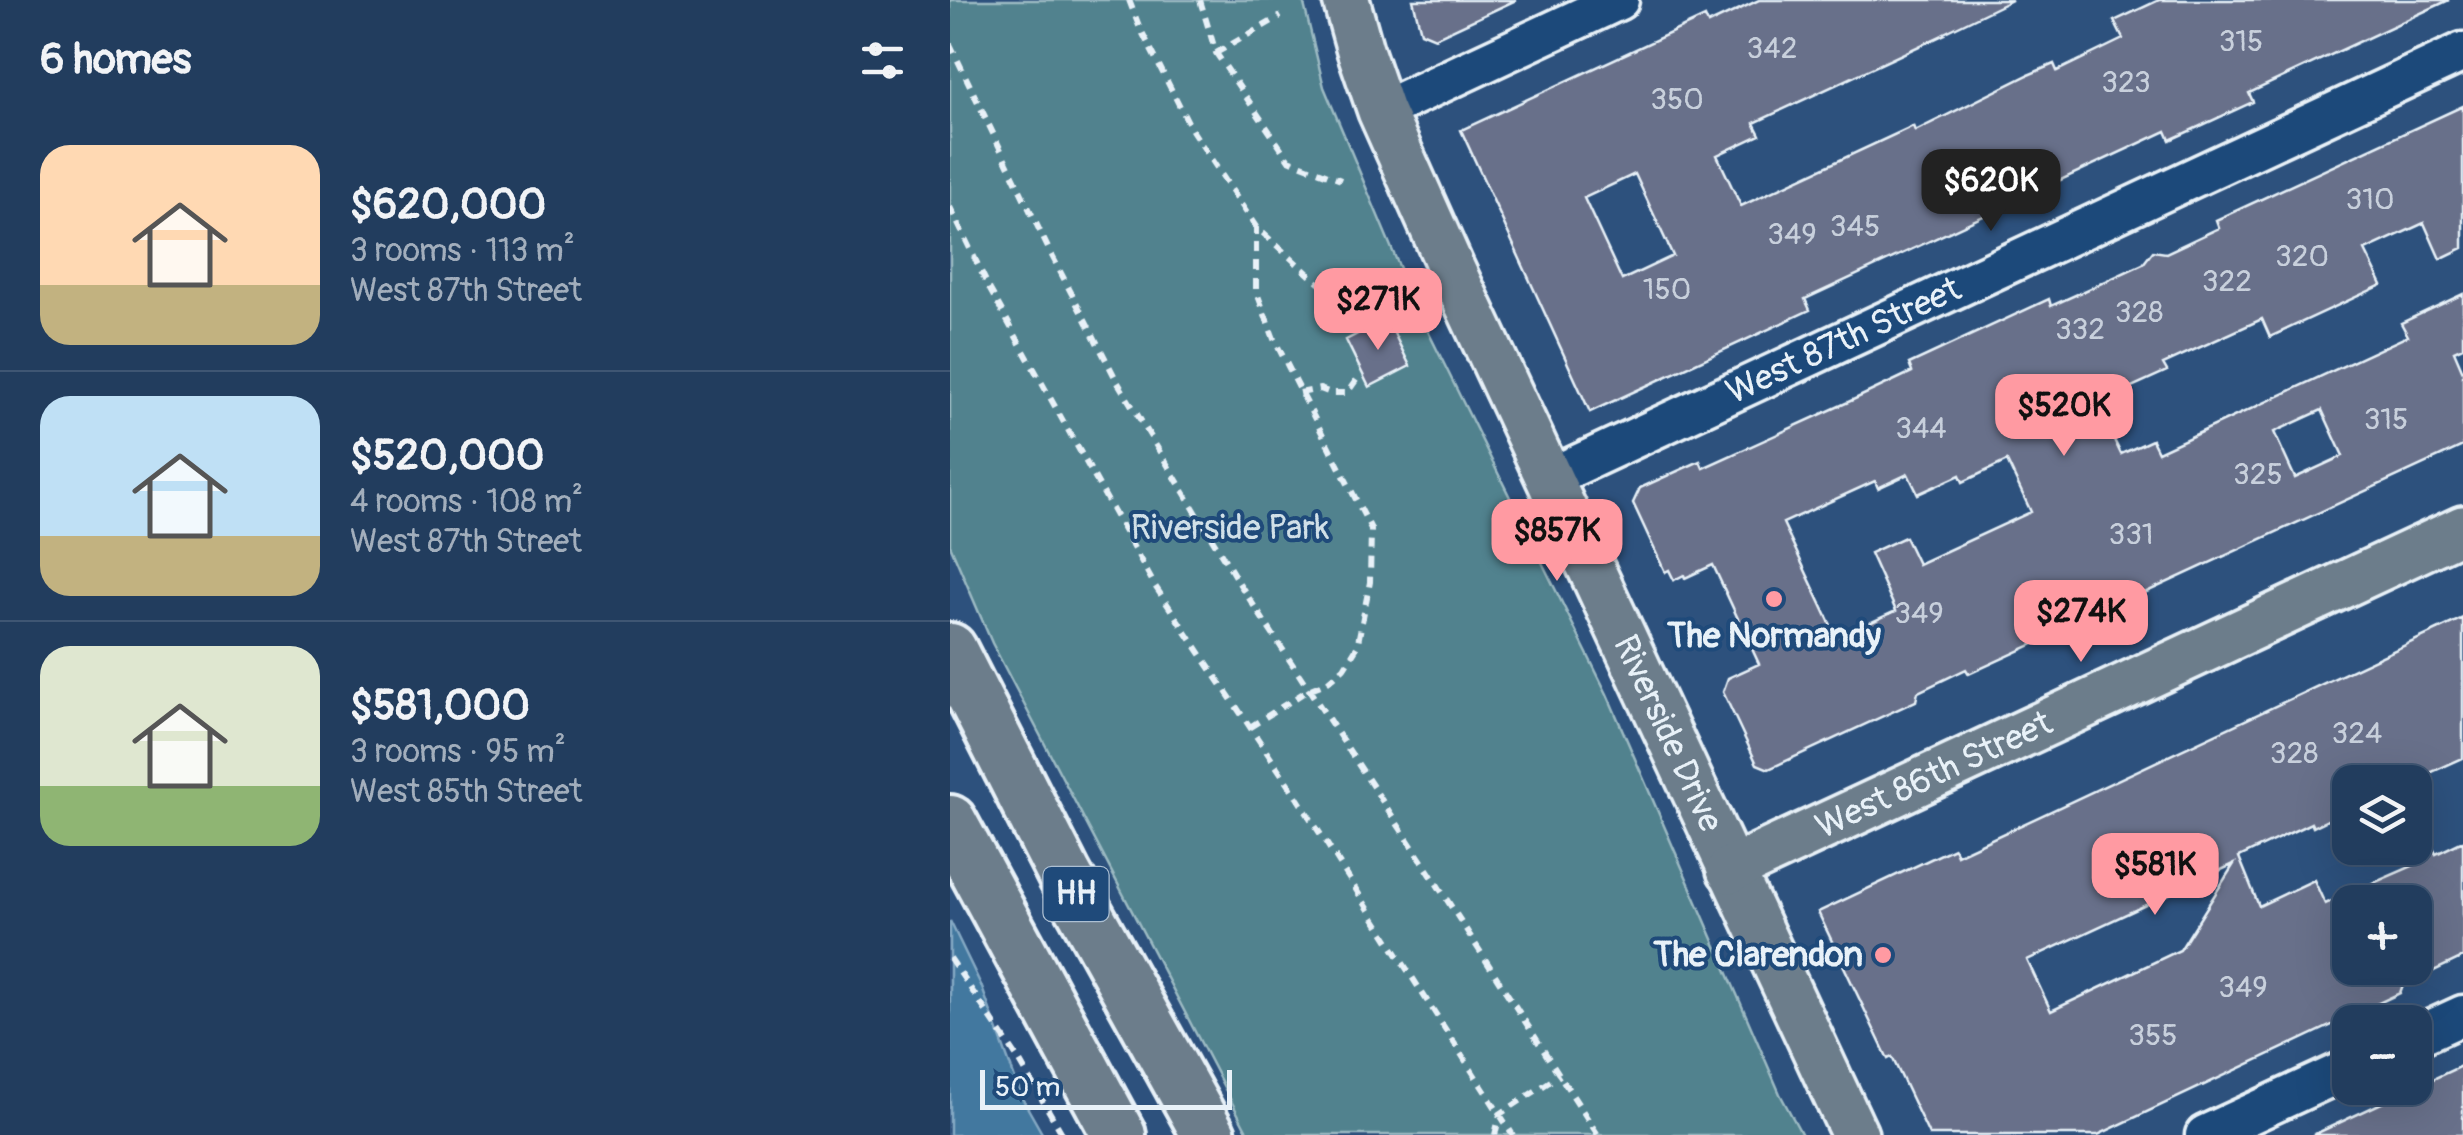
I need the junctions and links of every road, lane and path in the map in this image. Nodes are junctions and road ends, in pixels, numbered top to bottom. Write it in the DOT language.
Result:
graph roads {
  1 [pos="1129,0"];
  2 [pos="1200,0"];
  3 [pos="1346,0"];
  4 [pos="1619,0"];
  5 [pos="1281,16"];
  6 [pos="950,44"];
  7 [pos="2463,52"];
  8 [pos="1216,53"];
  9 [pos="1381,111"];
  10 [pos="1341,180"];
  11 [pos="950,208"];
  12 [pos="1256,227"];
  13 [pos="1451,268"];
  14 [pos="1357,379"];
  15 [pos="1300,393"];
  16 [pos="1548,478"];
  17 [pos="2463,529"];
  18 [pos="950,650"];
  19 [pos="1308,690"];
  20 [pos="1250,727"];
  21 [pos="950,822"];
  22 [pos="1730,870"];
  23 [pos="950,958"];
  24 [pos="2463,1015"];
  25 [pos="2432,1029"];
  26 [pos="1560,1076"];
  27 [pos="2332,1076"];
  28 [pos="1500,1114"];
  29 [pos="1063,1135"];
  30 [pos="1119,1135"];
  31 [pos="1208,1135"];
  32 [pos="1494,1135"];
  33 [pos="1513,1135"];
  34 [pos="1598,1135"];
  35 [pos="1855,1135"];
  36 [pos="2205,1135"];
  1 -- 12 [label="path"];
  2 -- 8 [label="path"];
  3 -- 9 [label="main road, Riverside Drive"];
  4 -- 9 [label="street"];
  5 -- 8 [label="path"];
  6 -- 19 [label="path"];
  7 -- 16 [label="street, West 87th Street"];
  8 -- 10 [label="path"];
  9 -- 13 [label="main road, Riverside Drive"];
  11 -- 20 [label="path"];
  12 -- 13 [label="path"];
  12 -- 15 [label="path"];
  13 -- 16 [label="main road, Riverside Drive"];
  14 -- 15 [label="path"];
  15 -- 19 [label="path"];
  16 -- 22 [label="main road, Riverside Drive"];
  17 -- 22 [label="main road, West 86th Street"];
  18 -- 31 [label="highway, HH"];
  19 -- 20 [label="path"];
  19 -- 26 [label="path"];
  20 -- 28 [label="path"];
  21 -- 30 [label="highway, HH"];
  22 -- 35 [label="main road, Riverside Drive"];
  23 -- 29 [label="path"];
  24 -- 25 [label="street"];
  26 -- 28 [label="path"];
  26 -- 34 [label="path"];
  27 -- 36 [label="street"];
  28 -- 32 [label="path"];
  28 -- 33 [label="path"];
}
